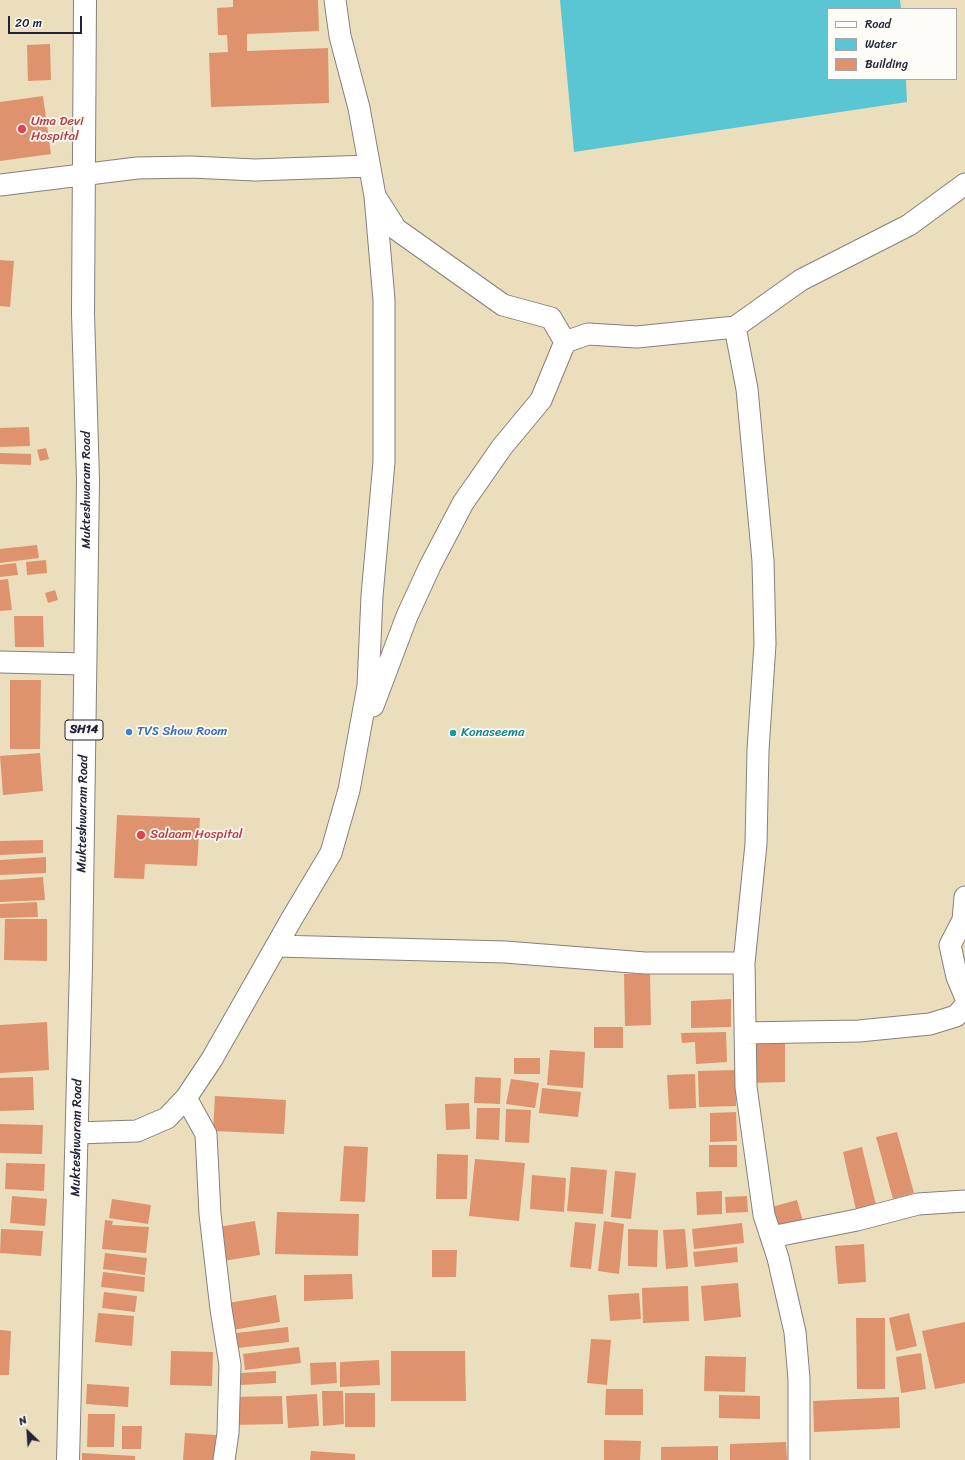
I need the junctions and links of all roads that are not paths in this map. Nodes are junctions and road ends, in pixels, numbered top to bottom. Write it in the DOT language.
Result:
graph roads {
  1 [pos="85,0"];
  2 [pos="335,0"];
  3 [pos="369,166"];
  4 [pos="84,176"];
  5 [pos="965,184"];
  6 [pos="0,186"];
  7 [pos="375,196"];
  8 [pos="735,327"];
  9 [pos="565,342"];
  10 [pos="0,662"];
  11 [pos="85,664"];
  12 [pos="358,744"];
  13 [pos="965,897"];
  14 [pos="276,946"];
  15 [pos="744,963"];
  16 [pos="965,996"];
  17 [pos="965,1006"];
  18 [pos="745,1034"];
  19 [pos="186,1098"];
  20 [pos="77,1132"];
  21 [pos="965,1201"];
  22 [pos="772,1237"];
  23 [pos="68,1460"];
  24 [pos="224,1460"];
  25 [pos="799,1460"];
  1 -- 4 [label="main road, Mukteshwaram Road / SH14"];
  2 -- 3 [label="street"];
  3 -- 4 [label="street"];
  3 -- 7 [label="street"];
  4 -- 6 [label="street"];
  4 -- 11 [label="main road, Mukteshwaram Road / SH14"];
  5 -- 8 [label="street"];
  7 -- 9 [label="street"];
  7 -- 12 [label="street"];
  8 -- 9 [label="street"];
  8 -- 15 [label="street"];
  9 -- 12 [label="street"];
  10 -- 11 [label="street"];
  11 -- 20 [label="main road, Mukteshwaram Road / SH14"];
  12 -- 14 [label="street"];
  13 -- 16 [label="street"];
  14 -- 15 [label="street"];
  14 -- 19 [label="street"];
  15 -- 18 [label="street"];
  17 -- 18 [label="street"];
  18 -- 22 [label="street"];
  19 -- 20 [label="street"];
  19 -- 24 [label="street"];
  20 -- 23 [label="main road, Mukteshwaram Road / SH14"];
  21 -- 22 [label="street"];
  22 -- 25 [label="street"];
}
